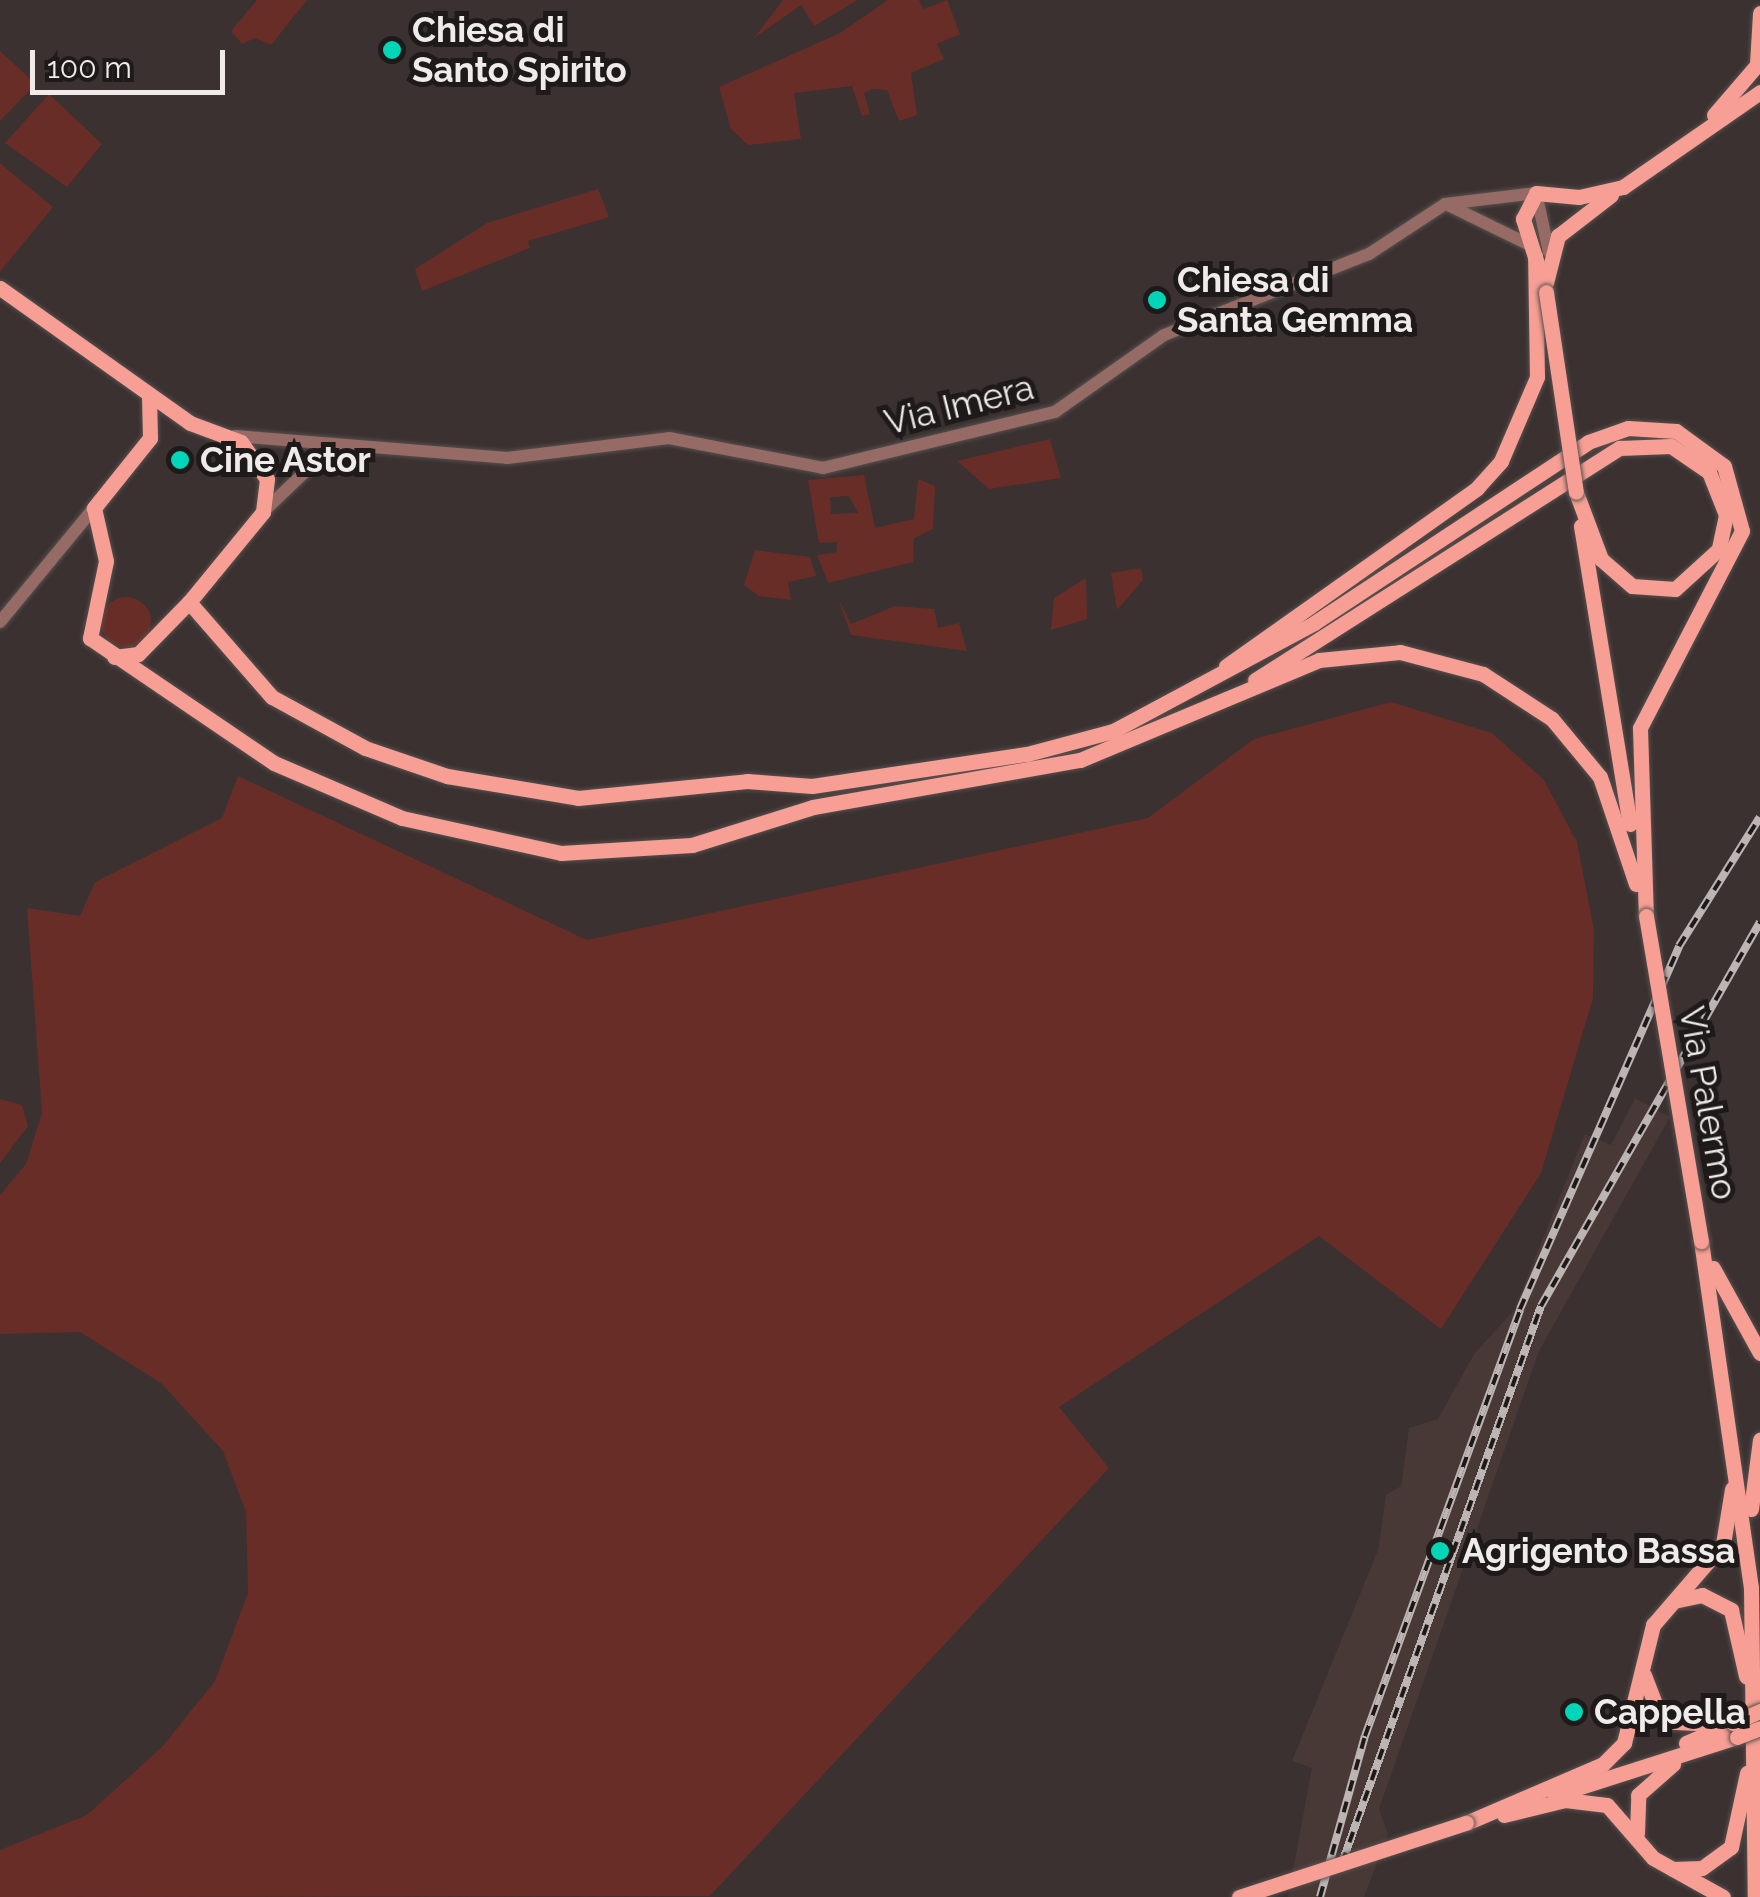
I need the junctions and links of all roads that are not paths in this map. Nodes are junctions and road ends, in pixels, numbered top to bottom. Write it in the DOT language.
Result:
graph roads {
  1 [pos="1760,12"];
  2 [pos="1758,63"];
  3 [pos="1760,82"];
  4 [pos="1760,92"];
  5 [pos="1682,145"];
  6 [pos="1623,187"];
  7 [pos="1536,193"];
  8 [pos="1446,204"];
  9 [pos="1538,251"];
  10 [pos="2,290"];
  11 [pos="1538,294"];
  12 [pos="149,396"];
  13 [pos="190,423"];
  14 [pos="233,436"];
  15 [pos="150,438"];
  16 [pos="332,447"];
  17 [pos="1576,492"];
  18 [pos="94,508"];
  19 [pos="263,512"];
  20 [pos="190,602"];
  21 [pos="0,622"];
  22 [pos="105,654"];
  23 [pos="1188,698"];
  24 [pos="1200,713"];
  25 [pos="1646,916"];
  26 [pos="1702,1241"];
  27 [pos="1760,1354"];
  28 [pos="1732,1425"];
  29 [pos="1760,1440"];
  30 [pos="1752,1588"];
  31 [pos="1662,1609"];
  32 [pos="1753,1643"];
  33 [pos="1760,1668"];
  34 [pos="1643,1670"];
  35 [pos="1758,1720"];
  36 [pos="1735,1730"];
  37 [pos="1592,1776"];
  38 [pos="1466,1824"];
  39 [pos="1640,1842"];
  40 [pos="1674,1868"];
  41 [pos="1239,1897"];
  42 [pos="1723,1897"];
  43 [pos="1755,1897"];
  1 -- 2 [label="main road"];
  2 -- 3 [label="main road"];
  2 -- 5 [label="main road, Via Imera"];
  4 -- 5 [label="main road, Via Imera"];
  5 -- 6 [label="main road, Via Imera"];
  6 -- 7 [label="main road, Via Imera"];
  6 -- 9 [label="main road"];
  7 -- 8 [label="street, Via Imera"];
  7 -- 9 [label="street"];
  7 -- 9 [label="main road"];
  8 -- 9 [label="street"];
  8 -- 16 [label="street, Via Imera"];
  9 -- 11 [label="main road"];
  10 -- 12 [label="main road, Via Imera"];
  11 -- 17 [label="main road, bridge"];
  11 -- 23 [label="main road"];
  12 -- 13 [label="main road, Via Imera"];
  12 -- 15 [label="main road"];
  13 -- 14 [label="main road, Via Imera"];
  13 -- 15 [label="main road"];
  14 -- 16 [label="street, Via Imera"];
  14 -- 19 [label="main road"];
  15 -- 18 [label="main road"];
  16 -- 19 [label="street"];
  17 -- 24 [label="main road"];
  17 -- 25 [label="main road"];
  18 -- 21 [label="street"];
  18 -- 22 [label="main road"];
  19 -- 20 [label="main road"];
  20 -- 22 [label="main road"];
  20 -- 23 [label="main road"];
  22 -- 24 [label="main road"];
  23 -- 25 [label="main road"];
  24 -- 25 [label="main road"];
  25 -- 26 [label="main road, Via Palermo, bridge"];
  26 -- 27 [label="main road"];
  26 -- 28 [label="main road, Via Palermo"];
  28 -- 30 [label="main road, Via Palermo"];
  28 -- 31 [label="main road"];
  29 -- 30 [label="main road"];
  30 -- 32 [label="main road, Via Palermo"];
  31 -- 34 [label="main road"];
  31 -- 35 [label="main road"];
  32 -- 33 [label="main road"];
  32 -- 35 [label="main road, Via Palermo"];
  34 -- 36 [label="main road"];
  34 -- 37 [label="main road"];
  35 -- 36 [label="main road, bridge"];
  35 -- 40 [label="main road"];
  35 -- 43 [label="main road, Via Palermo"];
  36 -- 37 [label="main road"];
  36 -- 39 [label="main road"];
  37 -- 38 [label="main road"];
  38 -- 39 [label="main road"];
  38 -- 41 [label="main road, bridge"];
  39 -- 40 [label="main road"];
  40 -- 42 [label="main road"];
}
